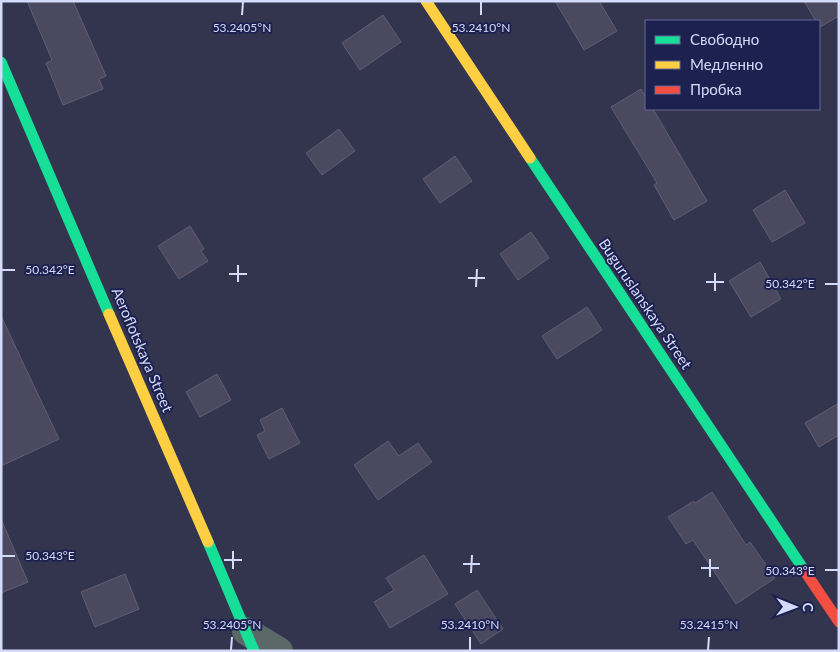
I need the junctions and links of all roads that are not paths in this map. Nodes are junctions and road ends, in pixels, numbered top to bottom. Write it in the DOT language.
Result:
graph roads {
  1 [pos="426,1"];
  2 [pos="1,62"];
  3 [pos="839,622"];
  4 [pos="250,641"];
  5 [pos="278,651"];
  1 -- 3 [label="street, Buguruslanskaya Street"];
  2 -- 4 [label="street, Aeroflotskaya Street"];
  4 -- 5 [label="street"];
}
